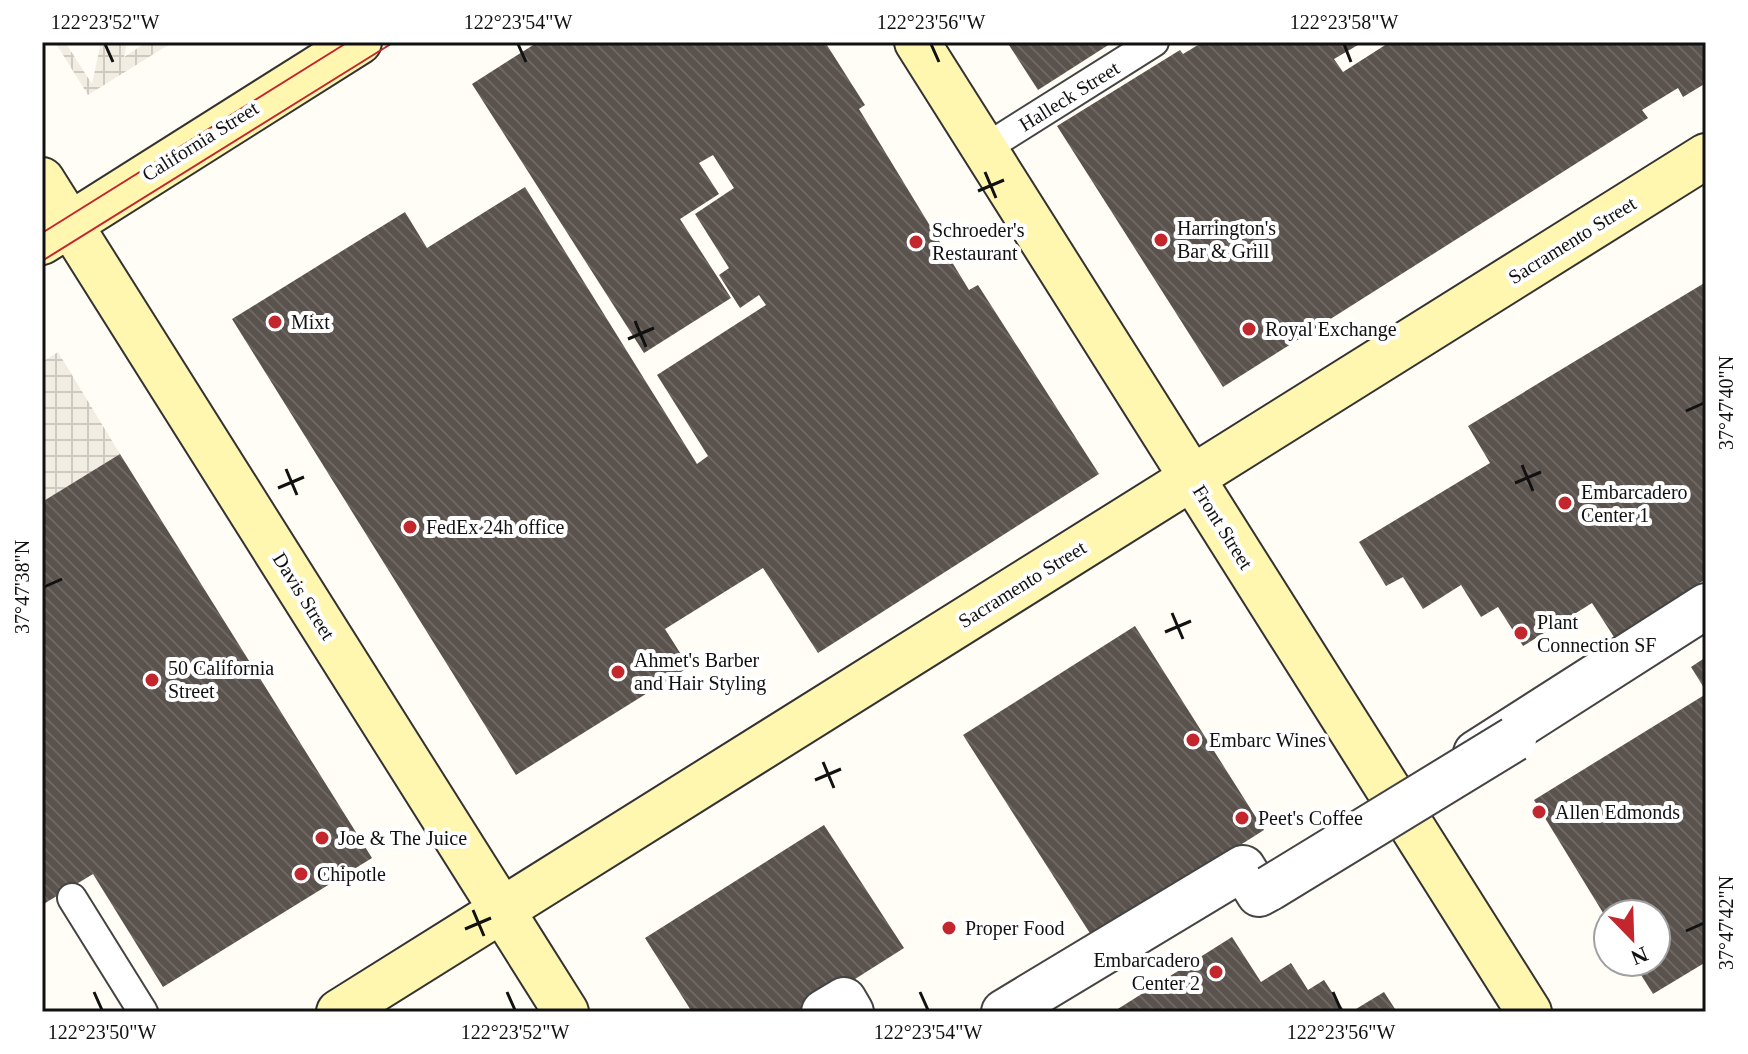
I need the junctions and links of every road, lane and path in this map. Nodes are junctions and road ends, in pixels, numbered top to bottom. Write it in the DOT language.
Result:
graph roads {
  1 [pos="359,42"];
  2 [pos="917,42"];
  3 [pos="1154,42"];
  4 [pos="984,149"];
  5 [pos="1706,156"];
  6 [pos="42,180"];
  7 [pos="56,233"];
  8 [pos="1192,478"];
  9 [pos="1706,606"];
  10 [pos="1706,615"];
  11 [pos="1468,759"];
  12 [pos="72,898"];
  13 [pos="501,910"];
  14 [pos="143,1012"];
  15 [pos="339,1012"];
  16 [pos="566,1012"];
  17 [pos="824,1012"];
  18 [pos="851,1012"];
  19 [pos="1004,1012"];
  20 [pos="1529,1012"];
  1 -- 7 [label="street, California Street"];
  2 -- 4 [label="street, Front Street"];
  3 -- 4 [label="lane, Halleck Street"];
  4 -- 8 [label="street, Front Street"];
  5 -- 8 [label="street, Sacramento Street"];
  6 -- 7 [label="street, Davis Street"];
  7 -- 13 [label="street, Davis Street"];
  8 -- 13 [label="street, Sacramento Street"];
  8 -- 20 [label="street, Front Street"];
  9 -- 11 [label="street"];
  10 -- 19 [label="street, bridge"];
  12 -- 14 [label="lane"];
  13 -- 15 [label="street, Sacramento Street"];
  13 -- 16 [label="street, Davis Street"];
  17 -- 18 [label="street"];
}
